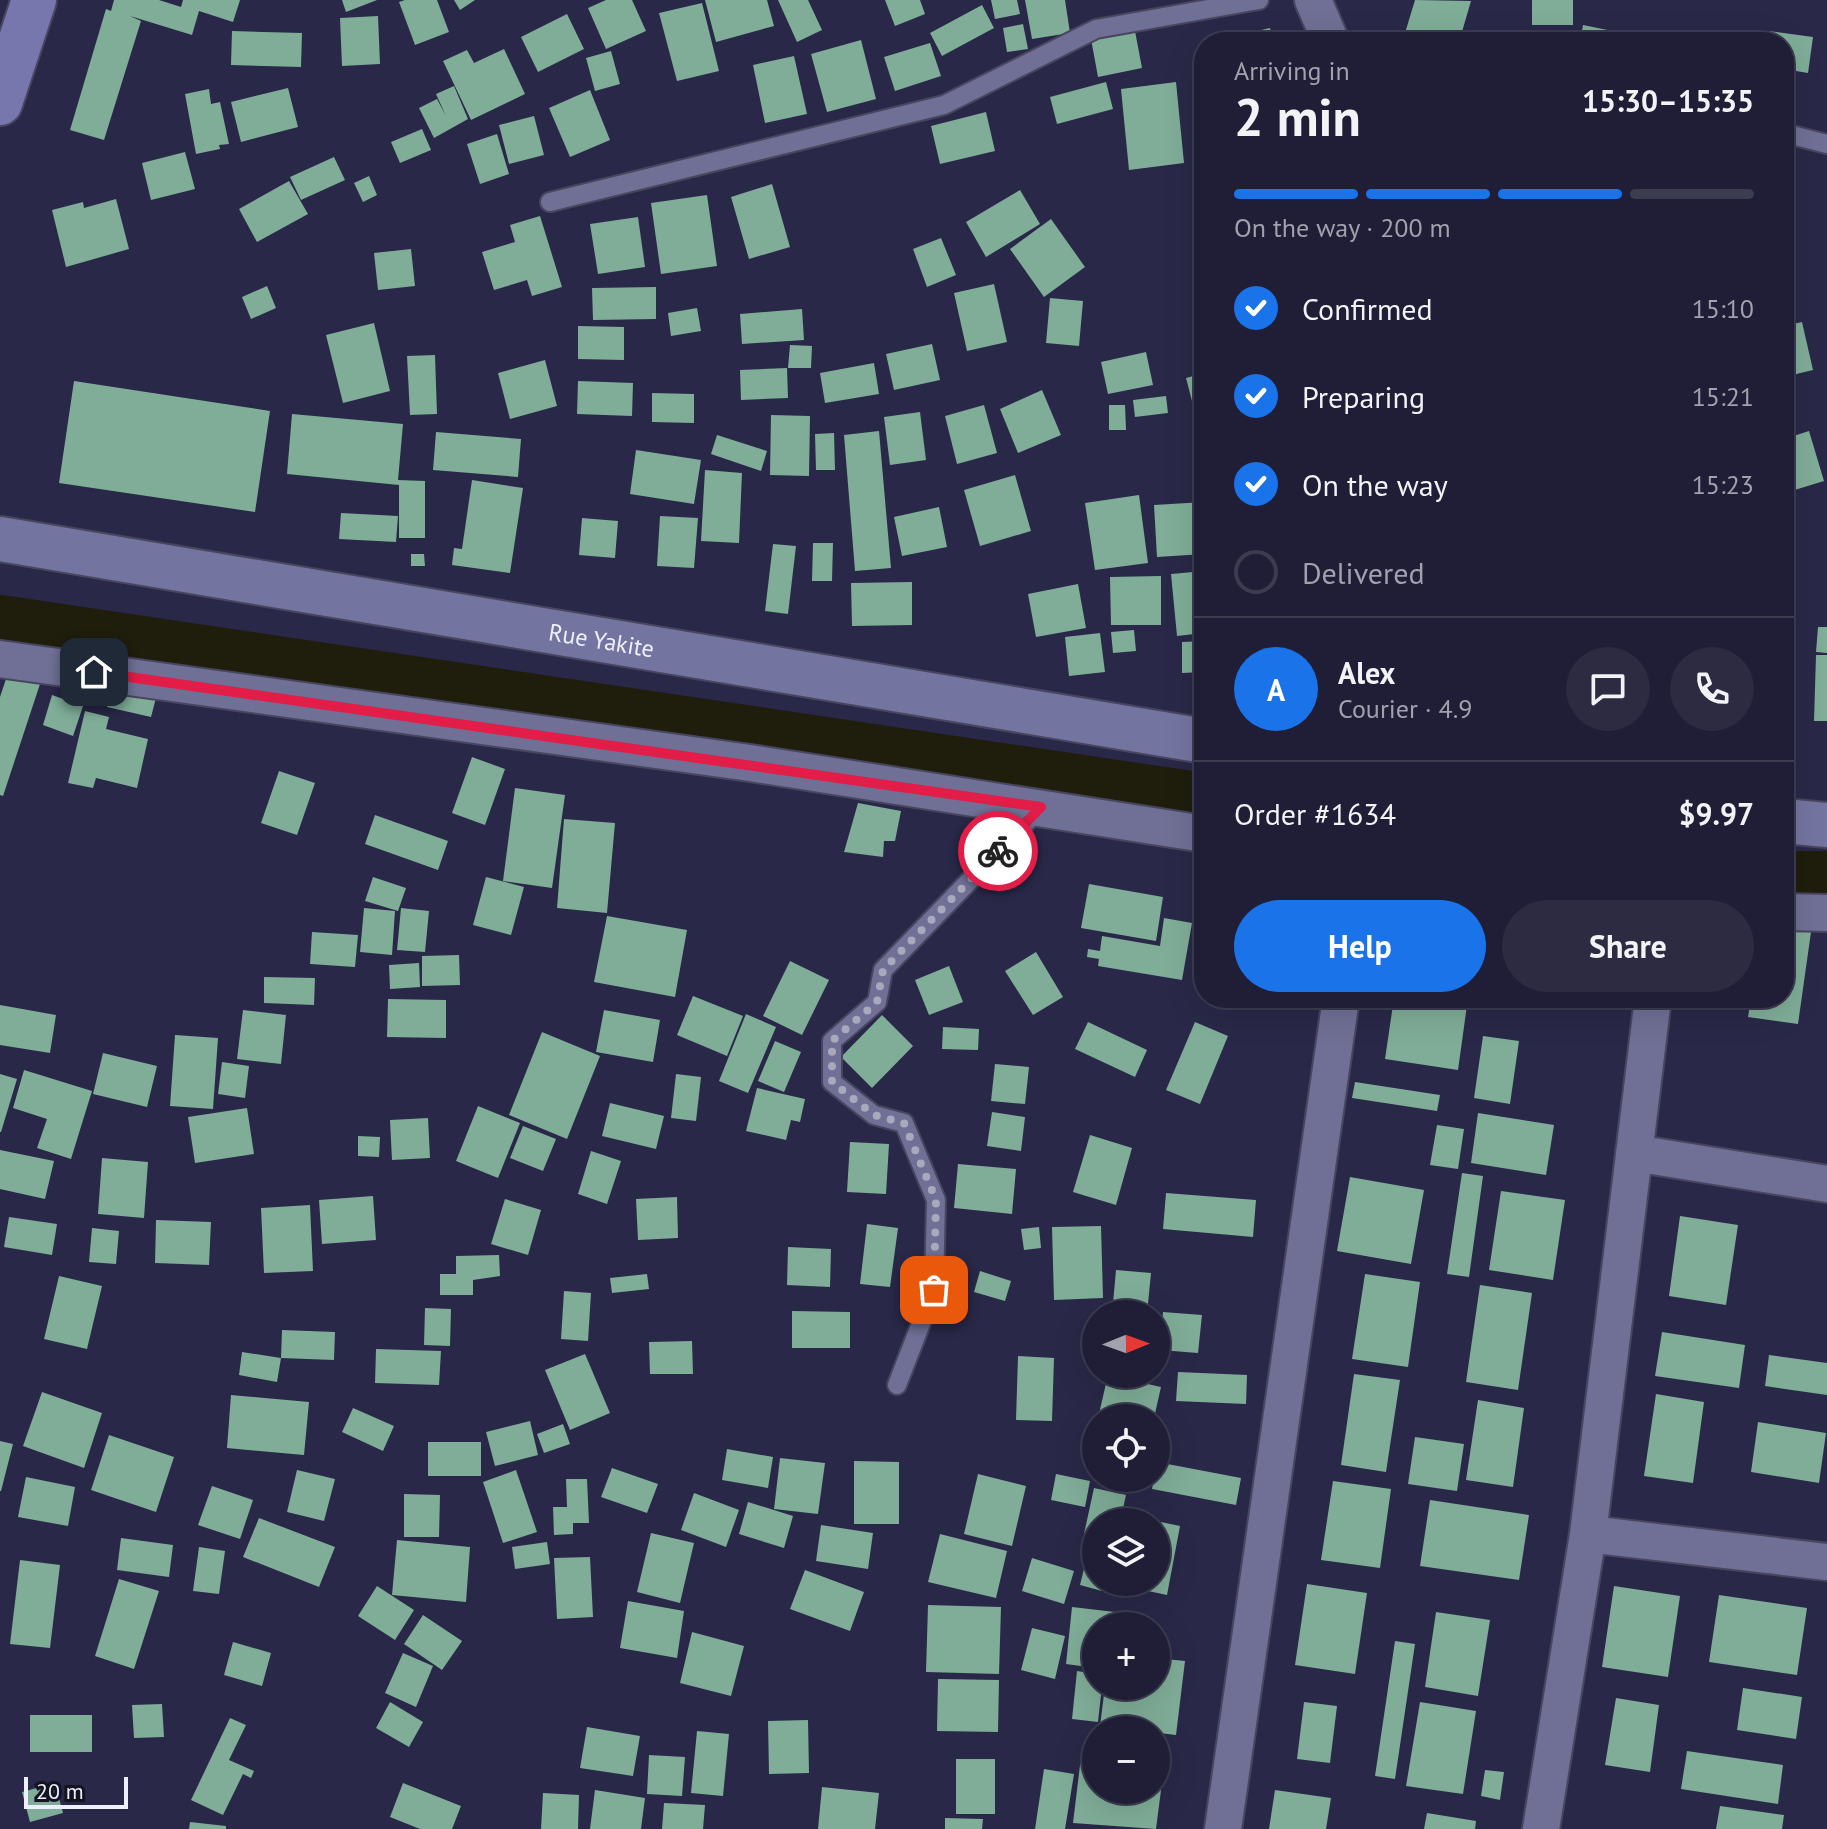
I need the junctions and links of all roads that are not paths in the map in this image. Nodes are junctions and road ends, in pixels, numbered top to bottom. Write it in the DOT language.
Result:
graph roads {
  1 [pos="34,0"];
  2 [pos="1259,0"];
  3 [pos="1313,0"];
  4 [pos="1327,32"];
  5 [pos="0,103"];
  6 [pos="1794,136"];
  7 [pos="1827,144"];
  8 [pos="550,202"];
  9 [pos="0,539"];
  10 [pos="0,659"];
  11 [pos="1194,739"];
  12 [pos="1041,807"];
  13 [pos="1794,822"];
  14 [pos="1827,825"];
  15 [pos="1194,832"];
  16 [pos="1794,912"];
  17 [pos="1827,913"];
  18 [pos="1340,1008"];
  19 [pos="1652,1008"];
  20 [pos="1634,1153"];
  21 [pos="1827,1184"];
  22 [pos="897,1385"];
  23 [pos="1588,1534"];
  24 [pos="1827,1562"];
  25 [pos="1223,1829"];
  26 [pos="1541,1829"];
  1 -- 5 [label="main road"];
  2 -- 8 [label="lane"];
  3 -- 4 [label="street"];
  6 -- 7 [label="lane"];
  9 -- 11 [label="main road, Rue Yakite"];
  10 -- 12 [label="street"];
  12 -- 15 [label="street"];
  12 -- 22 [label="lane"];
  13 -- 14 [label="main road"];
  16 -- 17 [label="street"];
  18 -- 25 [label="street"];
  19 -- 20 [label="street"];
  20 -- 21 [label="street"];
  20 -- 23 [label="street"];
  23 -- 24 [label="street"];
  23 -- 26 [label="street"];
}
